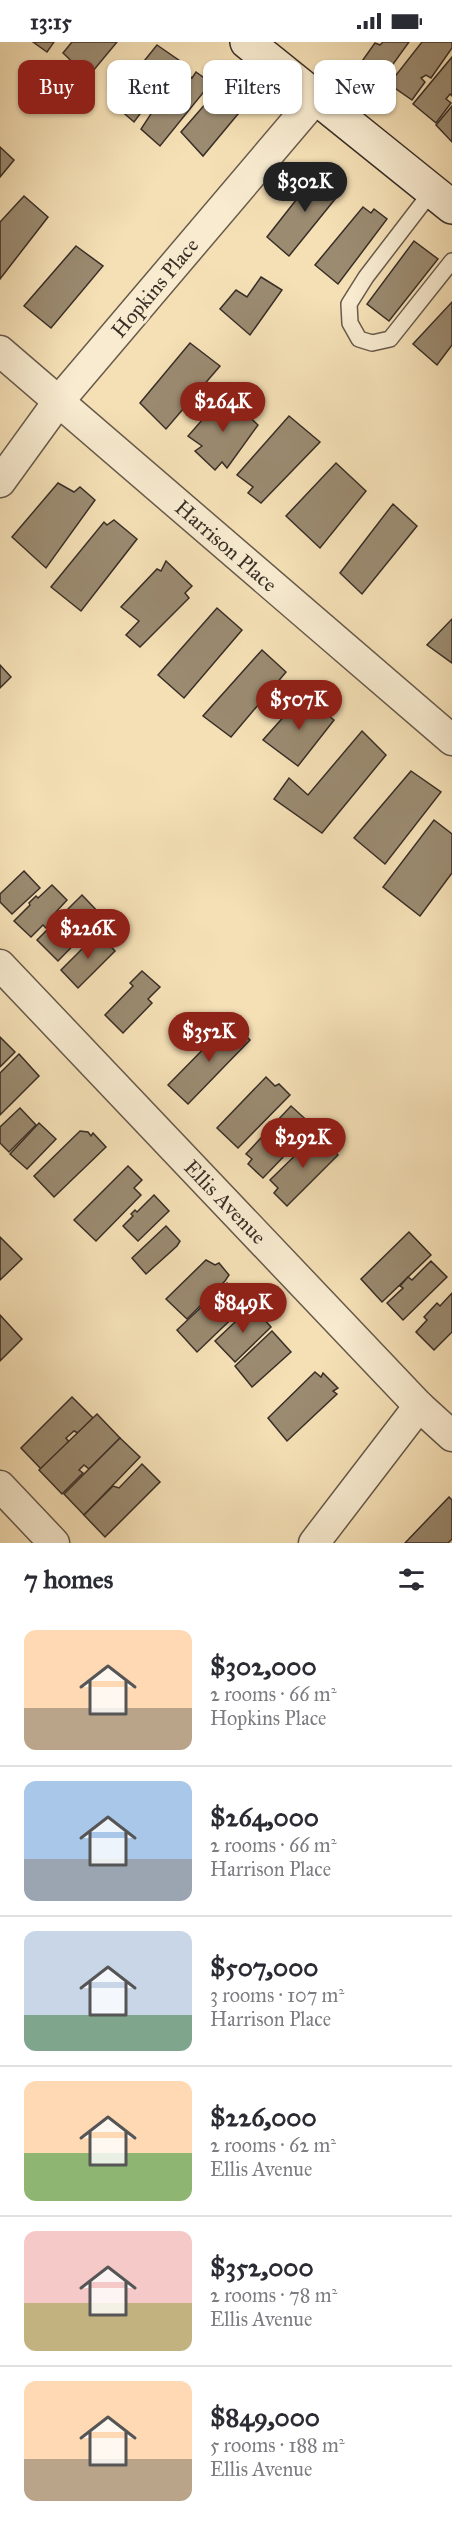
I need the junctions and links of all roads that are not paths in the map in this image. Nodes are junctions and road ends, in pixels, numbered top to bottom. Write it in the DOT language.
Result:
graph roads {
  1 [pos="247,42"];
  2 [pos="314,96"];
  3 [pos="314,100"];
  4 [pos="336,114"];
  5 [pos="442,199"];
  6 [pos="452,261"];
  7 [pos="0,351"];
  8 [pos="58,402"];
  9 [pos="0,482"];
  10 [pos="452,740"];
  11 [pos="0,965"];
  12 [pos="419,1406"];
  13 [pos="452,1436"];
  14 [pos="0,1486"];
  15 [pos="54,1543"];
  16 [pos="314,1543"];
  1 -- 2 [label="main road"];
  3 -- 8 [label="street, Hopkins Place"];
  4 -- 5 [label="main road"];
  5 -- 6 [label="lane"];
  7 -- 8 [label="street, Harrison Place"];
  8 -- 9 [label="street, Hopkins Place"];
  8 -- 10 [label="street, Harrison Place"];
  11 -- 12 [label="street, Ellis Avenue"];
  12 -- 13 [label="street, Ellis Avenue"];
  12 -- 16 [label="street"];
  14 -- 15 [label="street"];
}
